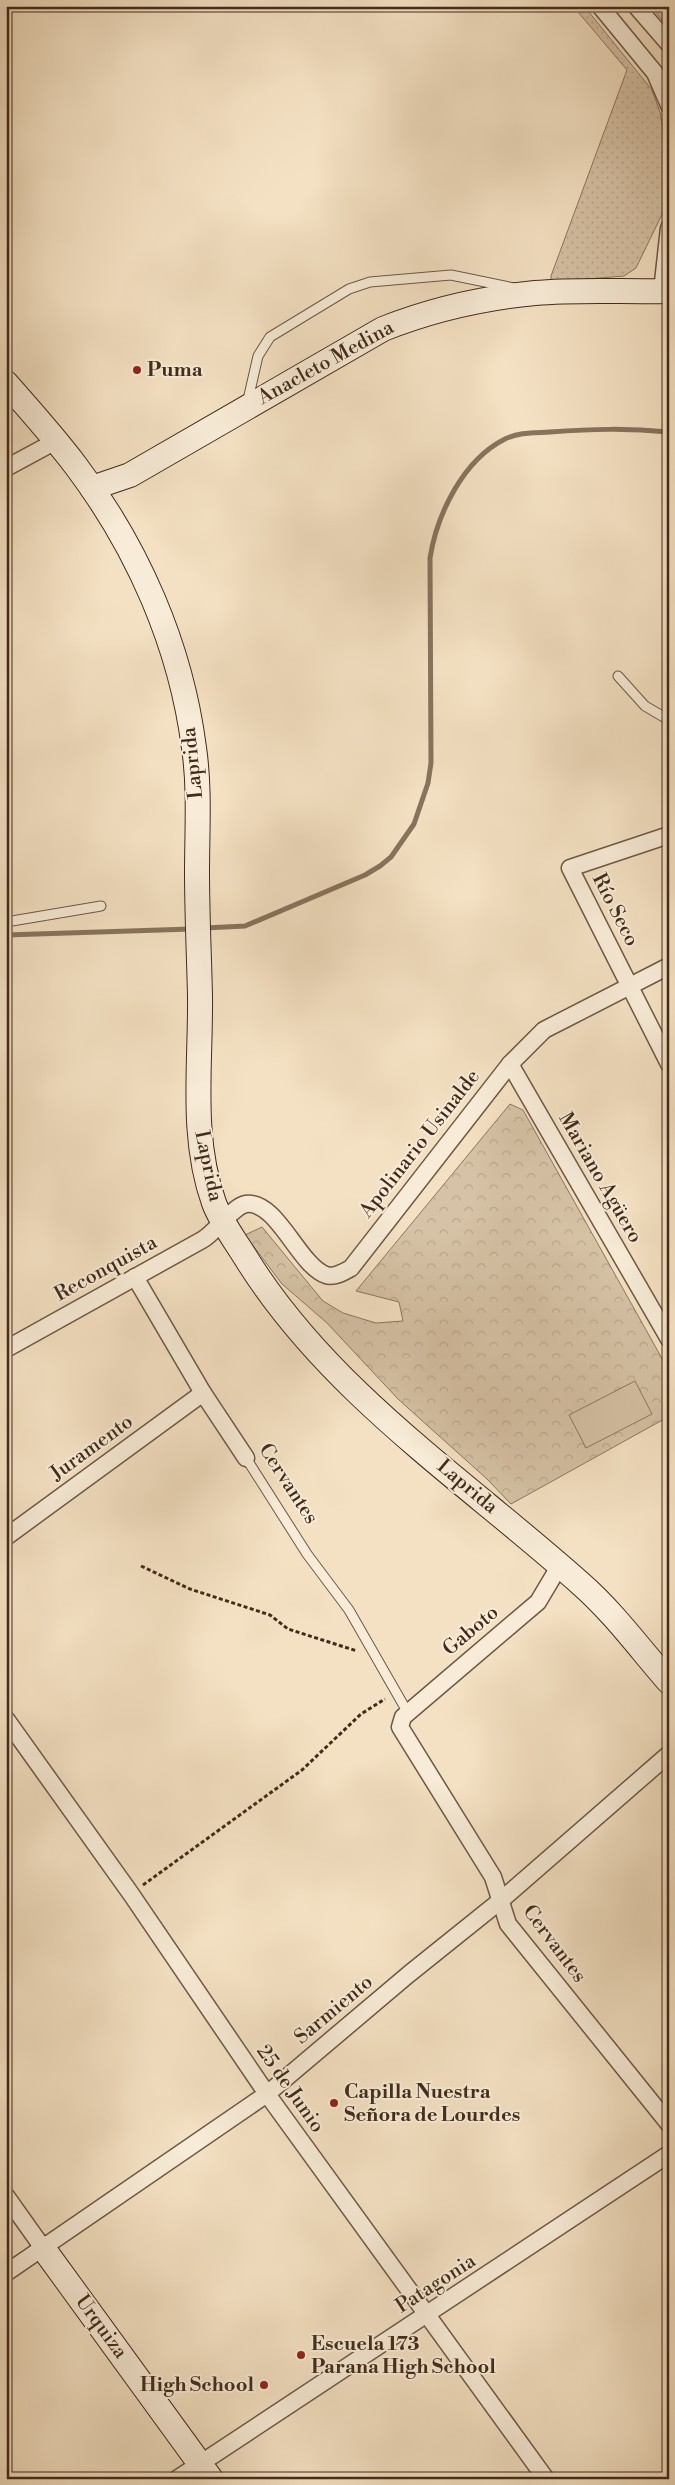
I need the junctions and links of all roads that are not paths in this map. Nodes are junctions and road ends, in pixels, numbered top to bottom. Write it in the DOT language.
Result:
graph roads {
  1 [pos="600,6"];
  2 [pos="636,6"];
  3 [pos="669,44"];
  4 [pos="669,105"];
  5 [pos="669,228"];
  6 [pos="666,291"];
  7 [pos="536,293"];
  8 [pos="6,383"];
  9 [pos="246,408"];
  10 [pos="56,441"];
  11 [pos="6,468"];
  12 [pos="92,488"];
  13 [pos="618,676"];
  14 [pos="669,720"];
  15 [pos="669,835"];
  16 [pos="101,906"];
  17 [pos="6,922"];
  18 [pos="669,966"];
  19 [pos="630,985"];
  20 [pos="510,1064"];
  21 [pos="669,1064"];
  22 [pos="223,1222"];
  23 [pos="135,1277"];
  24 [pos="669,1339"];
  25 [pos="6,1349"];
  26 [pos="203,1393"];
  27 [pos="246,1458"];
  28 [pos="6,1537"];
  29 [pos="560,1566"];
  30 [pos="669,1682"];
  31 [pos="404,1717"];
  32 [pos="6,1720"];
  33 [pos="669,1754"];
  34 [pos="500,1901"];
  35 [pos="267,2094"];
  36 [pos="669,2124"];
  37 [pos="669,2154"];
  38 [pos="6,2196"];
  39 [pos="43,2248"];
  40 [pos="6,2273"];
  41 [pos="427,2315"];
  42 [pos="205,2471"];
  43 [pos="177,2479"];
  44 [pos="546,2479"];
  1 -- 4 [label="street"];
  2 -- 3 [label="street"];
  5 -- 6 [label="street"];
  6 -- 7 [label="main road, Anacleto Medina"];
  7 -- 9 [label="main road, Anacleto Medina"];
  7 -- 9 [label="lane"];
  8 -- 10 [label="main road, Laprida"];
  9 -- 12 [label="main road, Anacleto Medina"];
  10 -- 11 [label="street"];
  10 -- 12 [label="main road, Laprida"];
  12 -- 22 [label="main road, Laprida"];
  13 -- 14 [label="lane"];
  15 -- 19 [label="street, Río Seco"];
  16 -- 17 [label="lane"];
  18 -- 19 [label="street, Apolinario Usinalde"];
  19 -- 20 [label="street, Apolinario Usinalde"];
  19 -- 21 [label="street, Río Seco"];
  20 -- 22 [label="street, Apolinario Usinalde"];
  20 -- 24 [label="street, Mariano Agüero"];
  22 -- 23 [label="street, Reconquista"];
  22 -- 29 [label="main road, Laprida"];
  23 -- 25 [label="street, Reconquista"];
  23 -- 26 [label="street, Cervantes"];
  26 -- 27 [label="street, Cervantes"];
  26 -- 28 [label="street, Juramento"];
  27 -- 31 [label="lane, Cervantes"];
  29 -- 30 [label="main road, Laprida"];
  29 -- 31 [label="street, Gaboto"];
  31 -- 34 [label="street, Cervantes"];
  32 -- 35 [label="street, 25 de Junio"];
  33 -- 34 [label="street, Sarmiento"];
  34 -- 35 [label="street, Sarmiento"];
  34 -- 36 [label="street, Cervantes"];
  35 -- 39 [label="street, Sarmiento"];
  35 -- 41 [label="street, 25 de Junio"];
  37 -- 41 [label="street, Patagonia"];
  38 -- 39 [label="street"];
  39 -- 40 [label="street, Sarmiento"];
  39 -- 42 [label="main road, Urquiza"];
  41 -- 42 [label="street, Patagonia"];
  41 -- 44 [label="street, 25 de Junio"];
  42 -- 43 [label="street, Patagonia"];
}
